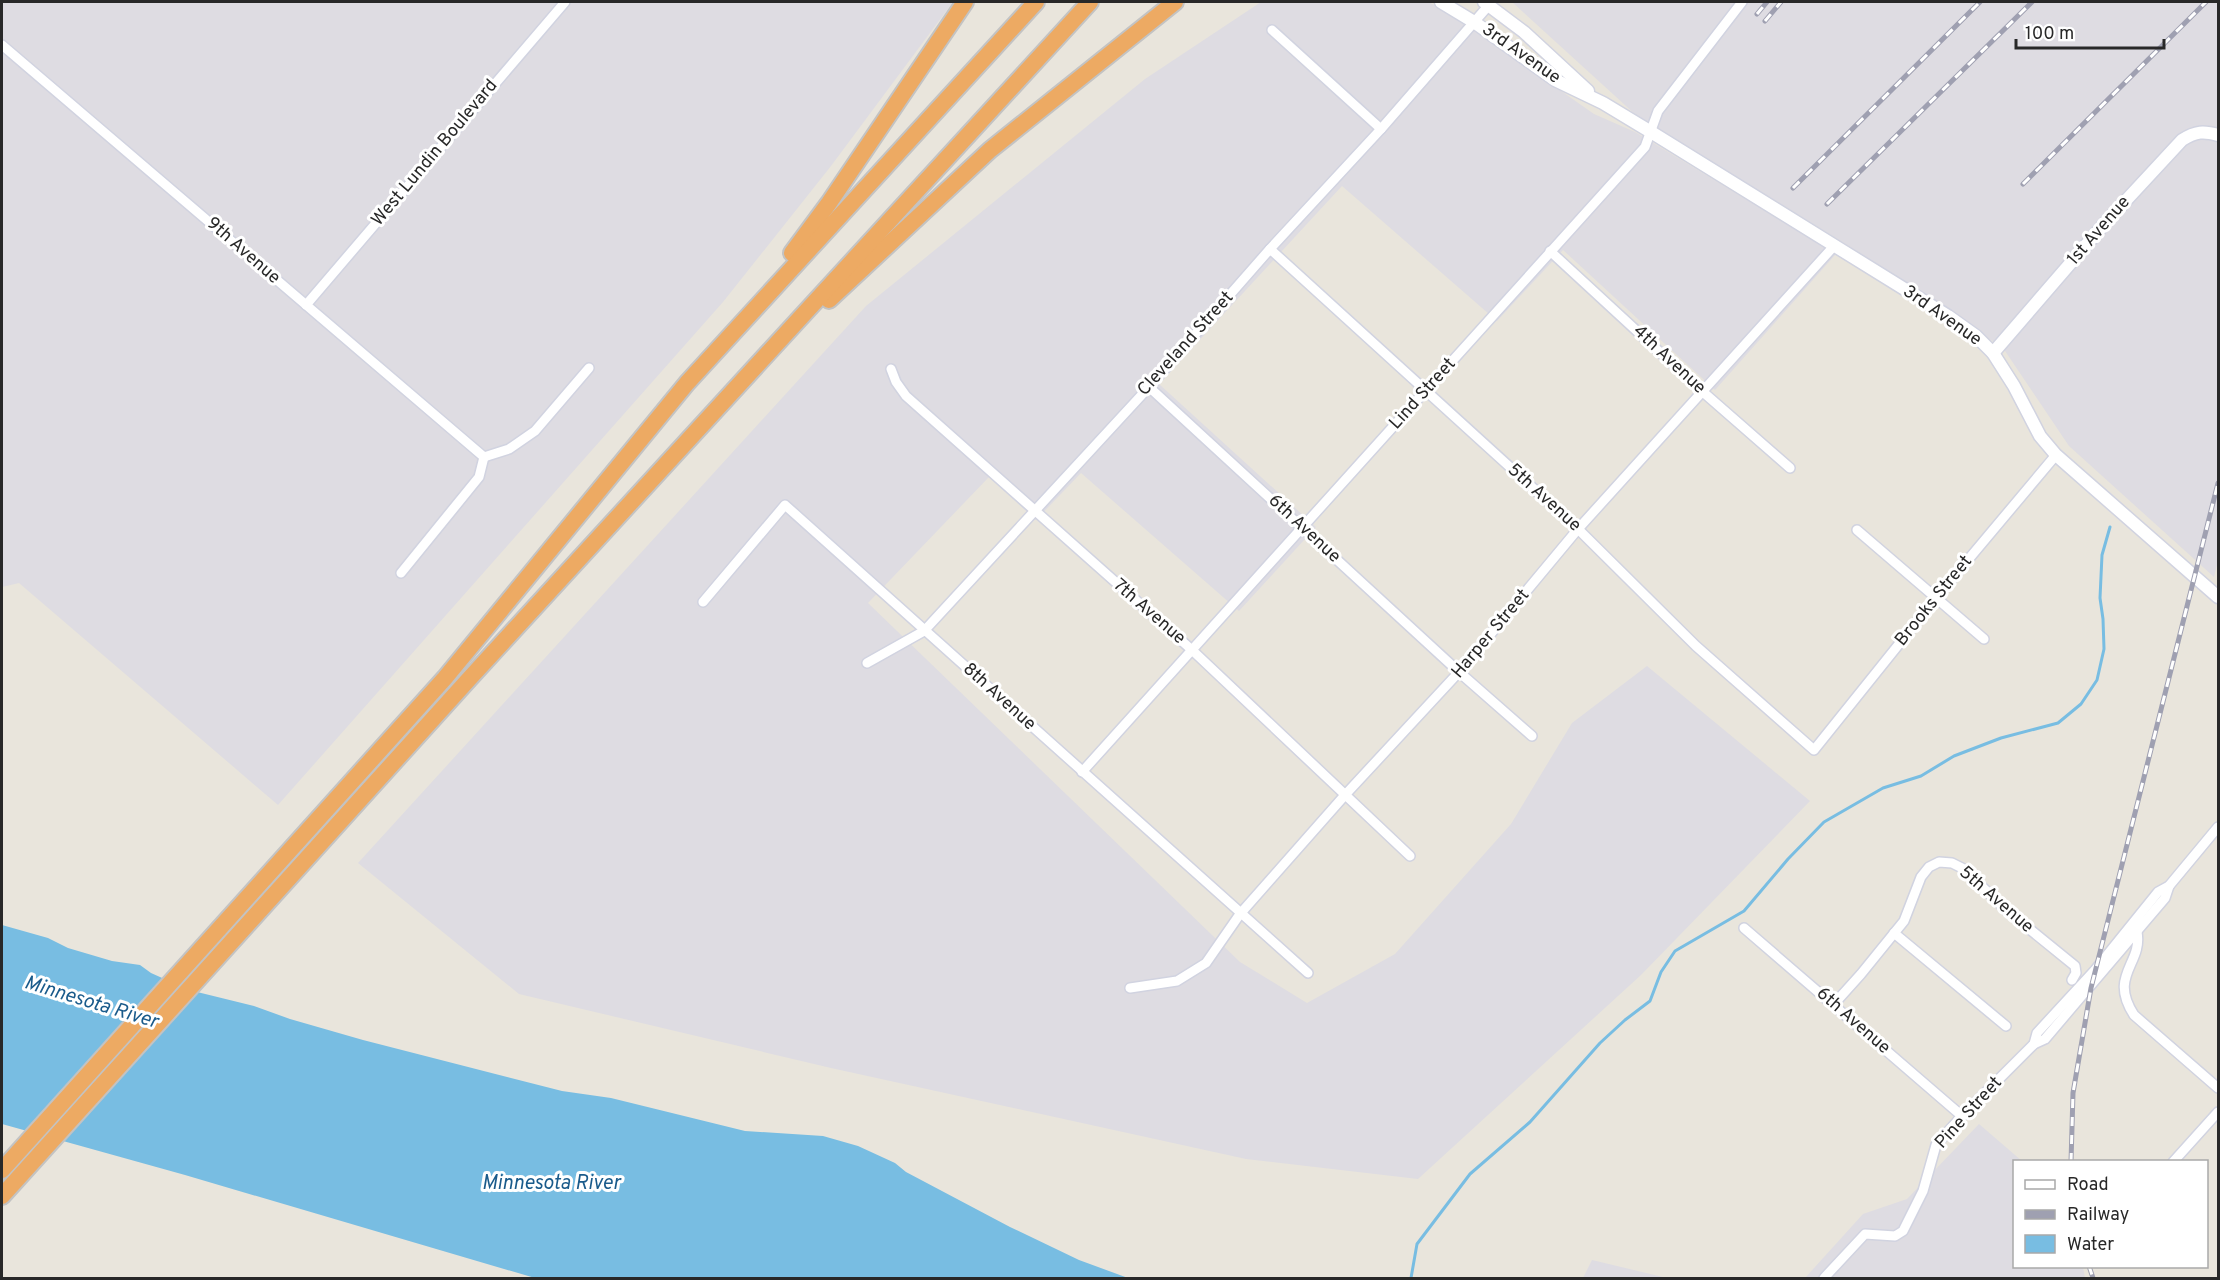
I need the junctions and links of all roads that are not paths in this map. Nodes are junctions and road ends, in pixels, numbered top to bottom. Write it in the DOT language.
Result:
graph roads {
  1 [pos="565,2"];
  2 [pos="965,2"];
  3 [pos="1036,2"];
  4 [pos="1090,2"];
  5 [pos="1175,2"];
  6 [pos="1441,2"];
  7 [pos="1743,2"];
  8 [pos="1487,3"];
  9 [pos="1474,22"];
  10 [pos="1272,30"];
  11 [pos="2,45"];
  12 [pos="1603,103"];
  13 [pos="1381,129"];
  14 [pos="1651,132"];
  15 [pos="2218,135"];
  16 [pos="1834,246"];
  17 [pos="1270,249"];
  18 [pos="1551,251"];
  19 [pos="306,305"];
  20 [pos="767,353"];
  21 [pos="1992,353"];
  22 [pos="589,368"];
  23 [pos="891,369"];
  24 [pos="687,383"];
  25 [pos="1149,387"];
  26 [pos="1425,391"];
  27 [pos="1703,392"];
  28 [pos="2056,455"];
  29 [pos="484,457"];
  30 [pos="1790,468"];
  31 [pos="1035,511"];
  32 [pos="1303,528"];
  33 [pos="1578,529"];
  34 [pos="1857,530"];
  35 [pos="401,573"];
  36 [pos="2218,597"];
  37 [pos="1936,598"];
  38 [pos="703,602"];
  39 [pos="924,631"];
  40 [pos="1984,639"];
  41 [pos="1192,650"];
  42 [pos="867,663"];
  43 [pos="1459,672"];
  44 [pos="1532,736"];
  45 [pos="1814,750"];
  46 [pos="1082,772"];
  47 [pos="1345,795"];
  48 [pos="2218,827"];
  49 [pos="2215,840"];
  50 [pos="1410,856"];
  51 [pos="2169,886"];
  52 [pos="1240,914"];
  53 [pos="1744,928"];
  54 [pos="2137,932"];
  55 [pos="1894,933"];
  56 [pos="1308,973"];
  57 [pos="2072,980"];
  58 [pos="1130,988"];
  59 [pos="1834,1004"];
  60 [pos="2006,1026"];
  61 [pos="2034,1044"];
  62 [pos="2218,1089"];
  63 [pos="2218,1112"];
  64 [pos="1962,1116"];
  65 [pos="2174,1160"];
  66 [pos="2,1170"];
  67 [pos="2,1196"];
  68 [pos="1824,1278"];
  1 -- 19 [label="street, West Lundin Boulevard"];
  2 -- 24 [label="highway"];
  3 -- 24 [label="highway"];
  4 -- 20 [label="highway"];
  5 -- 20 [label="highway"];
  6 -- 9 [label="street, 3rd Avenue"];
  7 -- 14 [label="street, Lind Street"];
  8 -- 9 [label="street, Cleveland Street"];
  8 -- 12 [label="street, 3rd Avenue"];
  9 -- 12 [label="street, 3rd Avenue"];
  9 -- 13 [label="street, Cleveland Street"];
  10 -- 13 [label="street"];
  11 -- 19 [label="street, 9th Avenue"];
  12 -- 14 [label="street, 3rd Avenue"];
  13 -- 17 [label="street, Cleveland Street"];
  14 -- 16 [label="street, 3rd Avenue"];
  14 -- 18 [label="street, Lind Street"];
  15 -- 21 [label="street, 1st Avenue"];
  16 -- 21 [label="street, 3rd Avenue"];
  16 -- 27 [label="street, Harper Street"];
  17 -- 25 [label="street, Cleveland Street"];
  17 -- 26 [label="street, 5th Avenue"];
  18 -- 26 [label="street, Lind Street"];
  18 -- 27 [label="street, 4th Avenue"];
  19 -- 29 [label="street, 9th Avenue"];
  20 -- 67 [label="highway"];
  21 -- 28 [label="street, 3rd Avenue"];
  22 -- 29 [label="street"];
  23 -- 31 [label="street, 7th Avenue"];
  24 -- 66 [label="highway"];
  25 -- 31 [label="street, Cleveland Street"];
  25 -- 32 [label="street, 6th Avenue"];
  26 -- 32 [label="street, Lind Street"];
  26 -- 33 [label="street, 5th Avenue"];
  27 -- 30 [label="street, 4th Avenue"];
  27 -- 33 [label="street, Harper Street"];
  28 -- 36 [label="street, 3rd Avenue"];
  28 -- 37 [label="street, Brooks Street"];
  29 -- 35 [label="street"];
  31 -- 39 [label="street, Cleveland Street"];
  31 -- 41 [label="street, 7th Avenue"];
  32 -- 41 [label="street, Lind Street"];
  32 -- 43 [label="street, 6th Avenue"];
  33 -- 43 [label="street, Harper Street"];
  33 -- 45 [label="street, 5th Avenue"];
  34 -- 37 [label="street"];
  37 -- 40 [label="street"];
  37 -- 45 [label="street, Brooks Street"];
  38 -- 39 [label="street, 8th Avenue"];
  39 -- 42 [label="street, Cleveland Street"];
  39 -- 46 [label="street, 8th Avenue"];
  41 -- 46 [label="street, Lind Street"];
  41 -- 47 [label="street, 7th Avenue"];
  43 -- 44 [label="street, 6th Avenue"];
  43 -- 47 [label="street, Harper Street"];
  46 -- 52 [label="street, 8th Avenue"];
  47 -- 50 [label="street, 7th Avenue"];
  47 -- 52 [label="street, Harper Street"];
  48 -- 49 [label="street, Pine Street"];
  49 -- 51 [label="street, Pine Street"];
  51 -- 54 [label="street, Pine Street"];
  51 -- 61 [label="street, Pine Street"];
  52 -- 56 [label="street, 8th Avenue"];
  52 -- 58 [label="street, Harper Street"];
  53 -- 59 [label="street, 6th Avenue"];
  54 -- 61 [label="street, Pine Street"];
  54 -- 62 [label="street"];
  55 -- 57 [label="street, 5th Avenue"];
  55 -- 59 [label="street, 5th Avenue"];
  55 -- 60 [label="street"];
  59 -- 64 [label="street, 6th Avenue"];
  61 -- 64 [label="street, Pine Street"];
  63 -- 65 [label="street"];
  64 -- 68 [label="street, Pine Street"];
}
